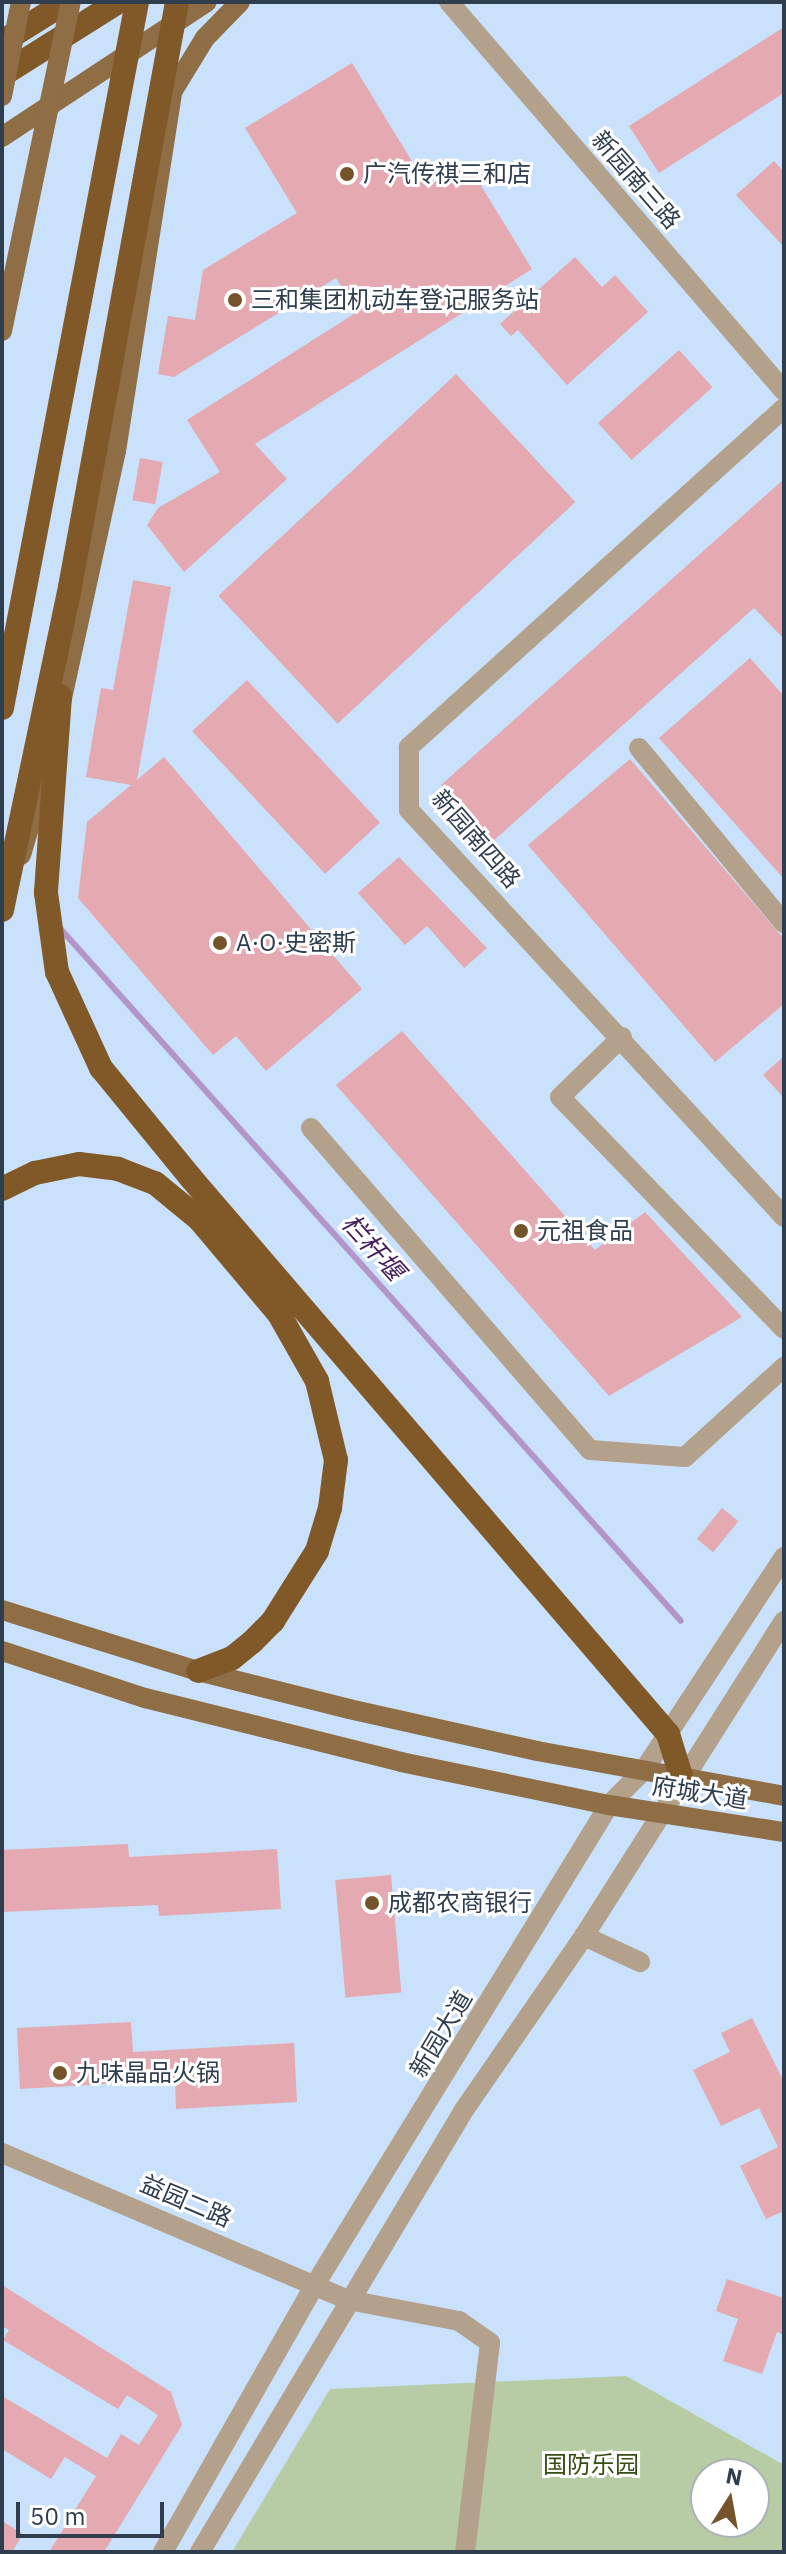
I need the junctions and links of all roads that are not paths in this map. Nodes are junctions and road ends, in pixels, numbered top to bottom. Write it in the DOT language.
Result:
graph roads {
  1 [pos="21,2"];
  2 [pos="69,2"];
  3 [pos="118,2"];
  4 [pos="137,2"];
  5 [pos="177,2"];
  6 [pos="207,2"];
  7 [pos="240,2"];
  8 [pos="449,2"];
  9 [pos="2,42"];
  10 [pos="2,75"];
  11 [pos="2,96"];
  12 [pos="2,137"];
  13 [pos="2,331"];
  14 [pos="784,391"];
  15 [pos="784,408"];
  16 [pos="70,587"];
  17 [pos="2,708"];
  18 [pos="639,748"];
  19 [pos="2,903"];
  20 [pos="2,910"];
  21 [pos="784,923"];
  22 [pos="622,1037"];
  23 [pos="311,1128"];
  24 [pos="2,1189"];
  25 [pos="784,1217"];
  26 [pos="784,1329"];
  27 [pos="784,1367"];
  28 [pos="784,1557"];
  29 [pos="2,1610"];
  30 [pos="784,1621"];
  31 [pos="2,1651"];
  32 [pos="198,1671"];
  33 [pos="668,1734"];
  34 [pos="644,1770"];
  35 [pos="681,1776"];
  36 [pos="784,1796"];
  37 [pos="609,1805"];
  38 [pos="659,1812"];
  39 [pos="784,1832"];
  40 [pos="584,1936"];
  41 [pos="640,1962"];
  42 [pos="2,2153"];
  43 [pos="316,2283"];
  44 [pos="348,2300"];
  45 [pos="163,2552"];
  46 [pos="200,2552"];
  47 [pos="465,2552"];
  1 -- 11 [label="main road, bridge"];
  2 -- 9 [label="highway"];
  2 -- 13 [label="main road, bridge"];
  3 -- 10 [label="highway"];
  4 -- 17 [label="highway, bridge"];
  5 -- 16 [label="highway, bridge"];
  6 -- 12 [label="main road"];
  7 -- 19 [label="main road"];
  8 -- 14 [label="street, 新园南三路"];
  15 -- 22 [label="street, 新园南四路"];
  16 -- 20 [label="highway, bridge"];
  16 -- 33 [label="highway, bridge"];
  18 -- 21 [label="street"];
  22 -- 25 [label="street, 新园南四路"];
  22 -- 26 [label="street"];
  23 -- 27 [label="street"];
  24 -- 32 [label="highway"];
  28 -- 33 [label="street, 新园大道"];
  29 -- 32 [label="main road, 府城大道"];
  30 -- 35 [label="street"];
  31 -- 37 [label="main road, 府城大道"];
  32 -- 34 [label="main road, 府城大道"];
  33 -- 34 [label="street, 新园大道"];
  33 -- 35 [label="highway"];
  34 -- 35 [label="main road, 府城大道"];
  34 -- 37 [label="street, 新园大道"];
  35 -- 36 [label="main road, 府城大道"];
  35 -- 38 [label="street"];
  37 -- 38 [label="main road, 府城大道"];
  37 -- 43 [label="street, 新园大道"];
  38 -- 39 [label="main road, 府城大道"];
  38 -- 40 [label="street"];
  40 -- 41 [label="street"];
  40 -- 44 [label="street"];
  42 -- 43 [label="street, 益园二路"];
  43 -- 44 [label="street, 益园二路"];
  43 -- 45 [label="street, 新园大道"];
  44 -- 46 [label="street"];
  44 -- 47 [label="street, 益园二路"];
}
